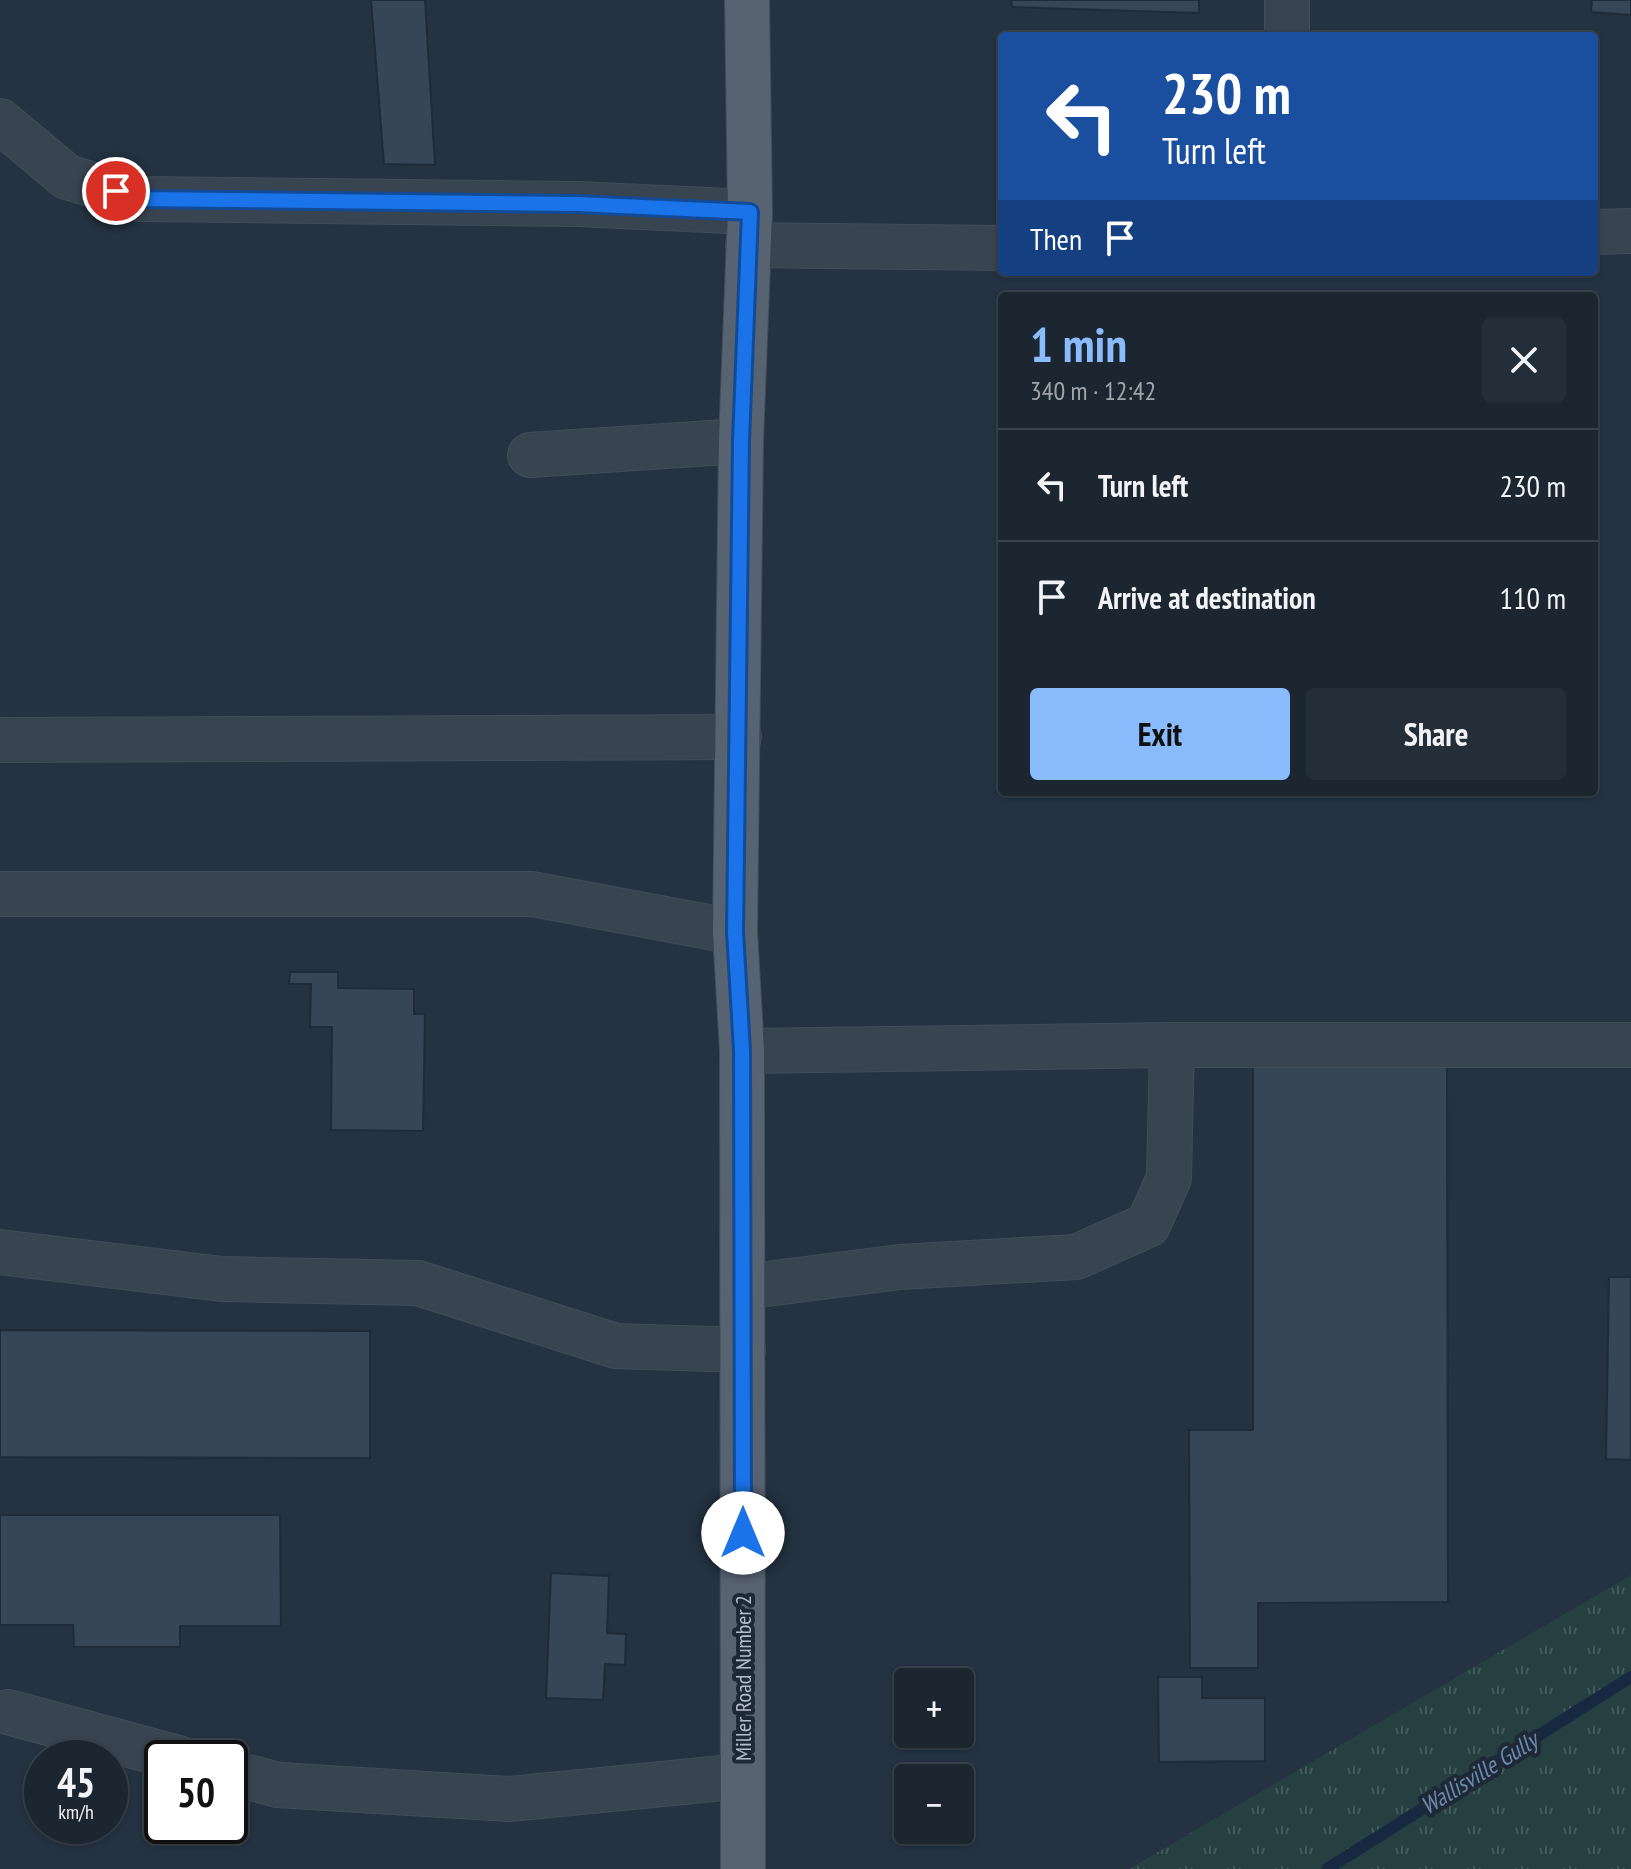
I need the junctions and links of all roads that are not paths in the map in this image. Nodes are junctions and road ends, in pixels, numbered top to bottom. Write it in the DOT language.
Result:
graph roads {
  1 [pos="747,0"];
  2 [pos="1287,0"];
  3 [pos="1287,32"];
  4 [pos="0,121"];
  5 [pos="749,229"];
  6 [pos="1631,231"];
  7 [pos="1598,232"];
  8 [pos="998,248"];
  9 [pos="741,441"];
  10 [pos="530,455"];
  11 [pos="739,737"];
  12 [pos="0,740"];
  13 [pos="0,894"];
  14 [pos="735,932"];
  15 [pos="1172,1045"];
  16 [pos="1631,1045"];
  17 [pos="742,1051"];
  18 [pos="0,1252"];
  19 [pos="743,1287"];
  20 [pos="743,1350"];
  21 [pos="8,1712"];
  22 [pos="144,1749"];
  23 [pos="743,1776"];
  24 [pos="248,1777"];
  25 [pos="743,1869"];
  1 -- 5 [label="main road, Miller Road Number 2"];
  2 -- 3 [label="street"];
  4 -- 5 [label="street"];
  5 -- 8 [label="street"];
  5 -- 9 [label="main road, Miller Road Number 2"];
  6 -- 7 [label="street"];
  9 -- 10 [label="street"];
  9 -- 11 [label="main road, Miller Road Number 2"];
  11 -- 12 [label="street"];
  11 -- 14 [label="main road, Miller Road Number 2"];
  13 -- 14 [label="street"];
  14 -- 17 [label="main road, Miller Road Number 2"];
  15 -- 16 [label="street"];
  15 -- 17 [label="street"];
  15 -- 19 [label="street"];
  17 -- 19 [label="main road, Miller Road Number 2"];
  18 -- 20 [label="street"];
  19 -- 20 [label="main road, Miller Road Number 2"];
  20 -- 23 [label="main road, Miller Road Number 2"];
  21 -- 22 [label="street"];
  23 -- 24 [label="street"];
  23 -- 25 [label="main road, Miller Road Number 2"];
}
